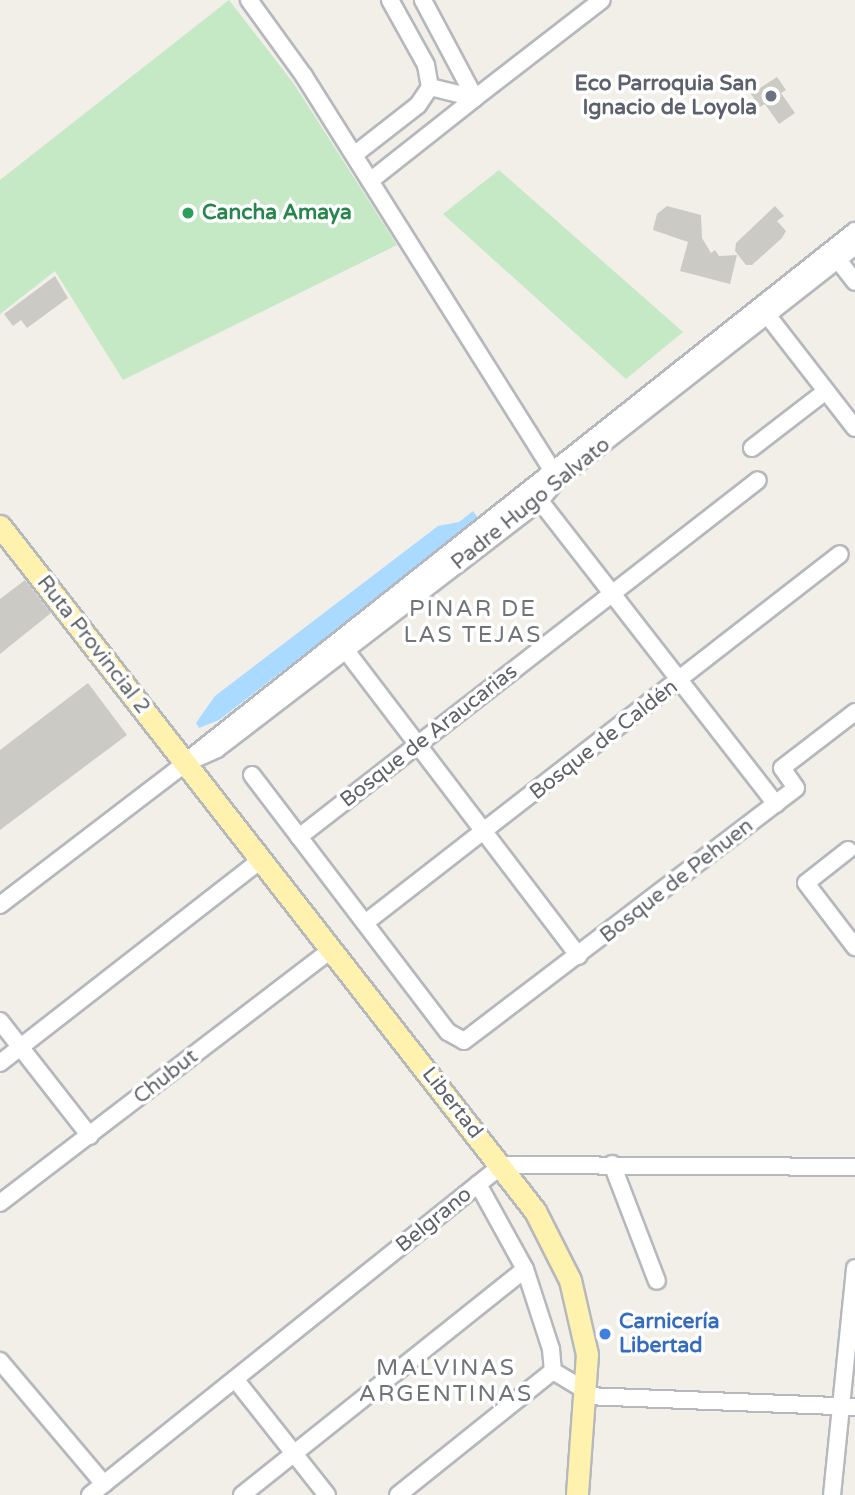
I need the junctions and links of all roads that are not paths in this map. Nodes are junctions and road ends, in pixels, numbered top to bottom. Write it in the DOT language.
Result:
graph roads {
  1 [pos="249,0"];
  2 [pos="390,0"];
  3 [pos="424,0"];
  4 [pos="575,0"];
  5 [pos="603,0"];
  6 [pos="583,15"];
  7 [pos="430,88"];
  8 [pos="475,98"];
  9 [pos="354,155"];
  10 [pos="370,181"];
  11 [pos="855,231"];
  12 [pos="855,246"];
  13 [pos="834,255"];
  14 [pos="855,282"];
  15 [pos="764,310"];
  16 [pos="826,391"];
  17 [pos="855,428"];
  18 [pos="752,448"];
  19 [pos="555,474"];
  20 [pos="758,480"];
  21 [pos="540,501"];
  22 [pos="0,526"];
  23 [pos="840,554"];
  24 [pos="612,594"];
  25 [pos="342,645"];
  26 [pos="681,680"];
  27 [pos="855,712"];
  28 [pos="418,745"];
  29 [pos="186,763"];
  30 [pos="782,768"];
  31 [pos="252,775"];
  32 [pos="759,778"];
  33 [pos="776,804"];
  34 [pos="484,832"];
  35 [pos="299,837"];
  36 [pos="848,850"];
  37 [pos="261,860"];
  38 [pos="0,905"];
  39 [pos="365,923"];
  40 [pos="855,947"];
  41 [pos="331,950"];
  42 [pos="579,956"];
  43 [pos="0,1021"];
  44 [pos="20,1047"];
  45 [pos="0,1063"];
  46 [pos="90,1136"];
  47 [pos="612,1164"];
  48 [pos="502,1165"];
  49 [pos="855,1167"];
  50 [pos="478,1184"];
  51 [pos="0,1203"];
  52 [pos="855,1268"];
  53 [pos="525,1269"];
  54 [pos="657,1280"];
  55 [pos="0,1360"];
  56 [pos="553,1371"];
  57 [pos="234,1379"];
  58 [pos="586,1394"];
  59 [pos="848,1407"];
  60 [pos="294,1453"];
  61 [pos="104,1484"];
  62 [pos="90,1495"];
  63 [pos="242,1495"];
  64 [pos="327,1495"];
  65 [pos="398,1495"];
  66 [pos="578,1495"];
  67 [pos="832,1495"];
  1 -- 9 [label="street"];
  2 -- 7 [label="street"];
  3 -- 8 [label="street"];
  4 -- 6 [label="street"];
  5 -- 6 [label="street"];
  6 -- 8 [label="street"];
  7 -- 8 [label="street"];
  7 -- 9 [label="street"];
  8 -- 10 [label="street"];
  9 -- 10 [label="street"];
  10 -- 19 [label="street"];
  11 -- 13 [label="street, Padre Hugo Salvato"];
  12 -- 13 [label="street, Padre Hugo Salvato"];
  13 -- 14 [label="street"];
  13 -- 15 [label="street, Padre Hugo Salvato"];
  15 -- 16 [label="street"];
  15 -- 19 [label="street, Padre Hugo Salvato"];
  16 -- 17 [label="street"];
  16 -- 18 [label="street"];
  19 -- 21 [label="street, Padre Hugo Salvato"];
  19 -- 25 [label="street, Padre Hugo Salvato"];
  20 -- 24 [label="street, Bosque de Araucarias"];
  21 -- 24 [label="street"];
  21 -- 25 [label="street, Padre Hugo Salvato"];
  22 -- 29 [label="main road, Ruta Provincial 2"];
  23 -- 26 [label="street, Bosque de Caldén"];
  24 -- 26 [label="street"];
  24 -- 28 [label="street, Bosque de Araucarias"];
  25 -- 28 [label="street"];
  25 -- 29 [label="street, Padre Hugo Salvato"];
  25 -- 29 [label="street, Padre Hugo Salvato"];
  26 -- 32 [label="street"];
  26 -- 34 [label="street, Bosque de Caldén"];
  27 -- 30 [label="street"];
  28 -- 34 [label="street"];
  28 -- 35 [label="street, Bosque de Araucarias"];
  29 -- 37 [label="main road, Libertad"];
  29 -- 38 [label="street, Padre Hugo Salvato"];
  30 -- 32 [label="street"];
  30 -- 33 [label="street, Bosque de Pehuen"];
  31 -- 35 [label="street"];
  32 -- 33 [label="street"];
  33 -- 42 [label="street, Bosque de Pehuen"];
  34 -- 39 [label="street, Bosque de Caldén"];
  34 -- 42 [label="street"];
  35 -- 39 [label="street"];
  36 -- 40 [label="street"];
  37 -- 41 [label="main road, Libertad"];
  37 -- 44 [label="street"];
  39 -- 42 [label="street, Bosque de Pehuen"];
  41 -- 46 [label="street, Chubut"];
  41 -- 48 [label="main road, Libertad"];
  43 -- 44 [label="street"];
  44 -- 45 [label="street"];
  44 -- 46 [label="street"];
  46 -- 51 [label="street, Chubut"];
  47 -- 48 [label="street"];
  47 -- 49 [label="street"];
  47 -- 54 [label="street"];
  48 -- 50 [label="street, Belgrano"];
  48 -- 58 [label="main road, Libertad"];
  50 -- 53 [label="street"];
  50 -- 57 [label="street, Belgrano"];
  52 -- 59 [label="street"];
  53 -- 56 [label="street"];
  53 -- 60 [label="street"];
  55 -- 61 [label="street"];
  56 -- 58 [label="street"];
  56 -- 65 [label="street"];
  57 -- 60 [label="street"];
  57 -- 61 [label="street, Belgrano"];
  58 -- 59 [label="street"];
  58 -- 66 [label="main road, Libertad"];
  59 -- 67 [label="street"];
  60 -- 63 [label="street"];
  60 -- 64 [label="street"];
  61 -- 62 [label="street, Belgrano"];
}
